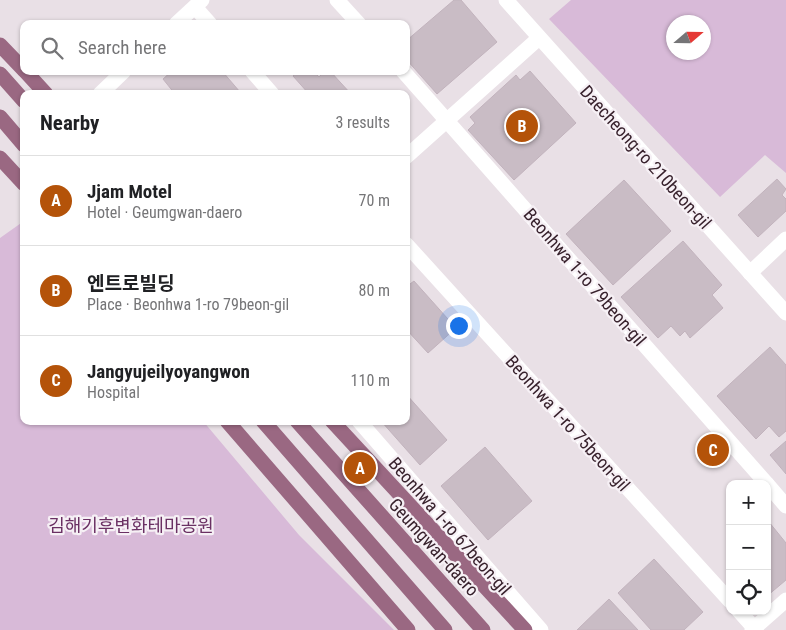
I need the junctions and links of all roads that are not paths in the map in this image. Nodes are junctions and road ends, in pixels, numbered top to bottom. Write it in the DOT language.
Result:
graph roads {
  1 [pos="337,0"];
  2 [pos="506,0"];
  3 [pos="198,3"];
  4 [pos="180,20"];
  5 [pos="208,20"];
  6 [pos="355,20"];
  7 [pos="539,38"];
  8 [pos="0,45"];
  9 [pos="20,67"];
  10 [pos="0,74"];
  11 [pos="28,75"];
  12 [pos="120,75"];
  13 [pos="255,75"];
  14 [pos="407,75"];
  15 [pos="42,90"];
  16 [pos="104,90"];
  17 [pos="269,90"];
  18 [pos="20,96"];
  19 [pos="0,117"];
  20 [pos="448,120"];
  21 [pos="20,140"];
  22 [pos="410,153"];
  23 [pos="0,158"];
  24 [pos="20,180"];
  25 [pos="786,239"];
  26 [pos="410,248"];
  27 [pos="750,273"];
  28 [pos="786,313"];
  29 [pos="230,425"];
  30 [pos="266,425"];
  31 [pos="301,425"];
  32 [pos="336,425"];
  33 [pos="362,425"];
  34 [pos="763,480"];
  35 [pos="771,489"];
  36 [pos="786,506"];
  37 [pos="726,597"];
  38 [pos="786,600"];
  39 [pos="742,615"];
  40 [pos="754,629"];
  41 [pos="408,630"];
  42 [pos="445,630"];
  43 [pos="483,630"];
  44 [pos="525,630"];
  45 [pos="541,630"];
  1 -- 6 [label="street"];
  2 -- 7 [label="street, Daecheong-ro 210beon-gil"];
  3 -- 4 [label="street"];
  3 -- 5 [label="street"];
  7 -- 20 [label="street"];
  7 -- 27 [label="street, Daecheong-ro 210beon-gil"];
  8 -- 9 [label="main road"];
  10 -- 18 [label="main road"];
  11 -- 15 [label="main road"];
  12 -- 16 [label="street"];
  13 -- 17 [label="street"];
  14 -- 20 [label="street, Beonhwa 1-ro 79beon-gil"];
  19 -- 21 [label="main road"];
  20 -- 22 [label="street"];
  20 -- 34 [label="street, Beonhwa 1-ro 79beon-gil"];
  23 -- 24 [label="main road"];
  25 -- 27 [label="street"];
  26 -- 37 [label="street, Beonhwa 1-ro 75beon-gil"];
  27 -- 28 [label="street, Daecheong-ro 210beon-gil"];
  29 -- 41 [label="main road"];
  30 -- 42 [label="main road"];
  31 -- 43 [label="main road, Geumgwan-daero"];
  32 -- 44 [label="main road"];
  33 -- 45 [label="street, Beonhwa 1-ro 67beon-gil"];
  35 -- 36 [label="street, Beonhwa 1-ro 79beon-gil"];
  38 -- 40 [label="street"];
  39 -- 40 [label="street"];
}
